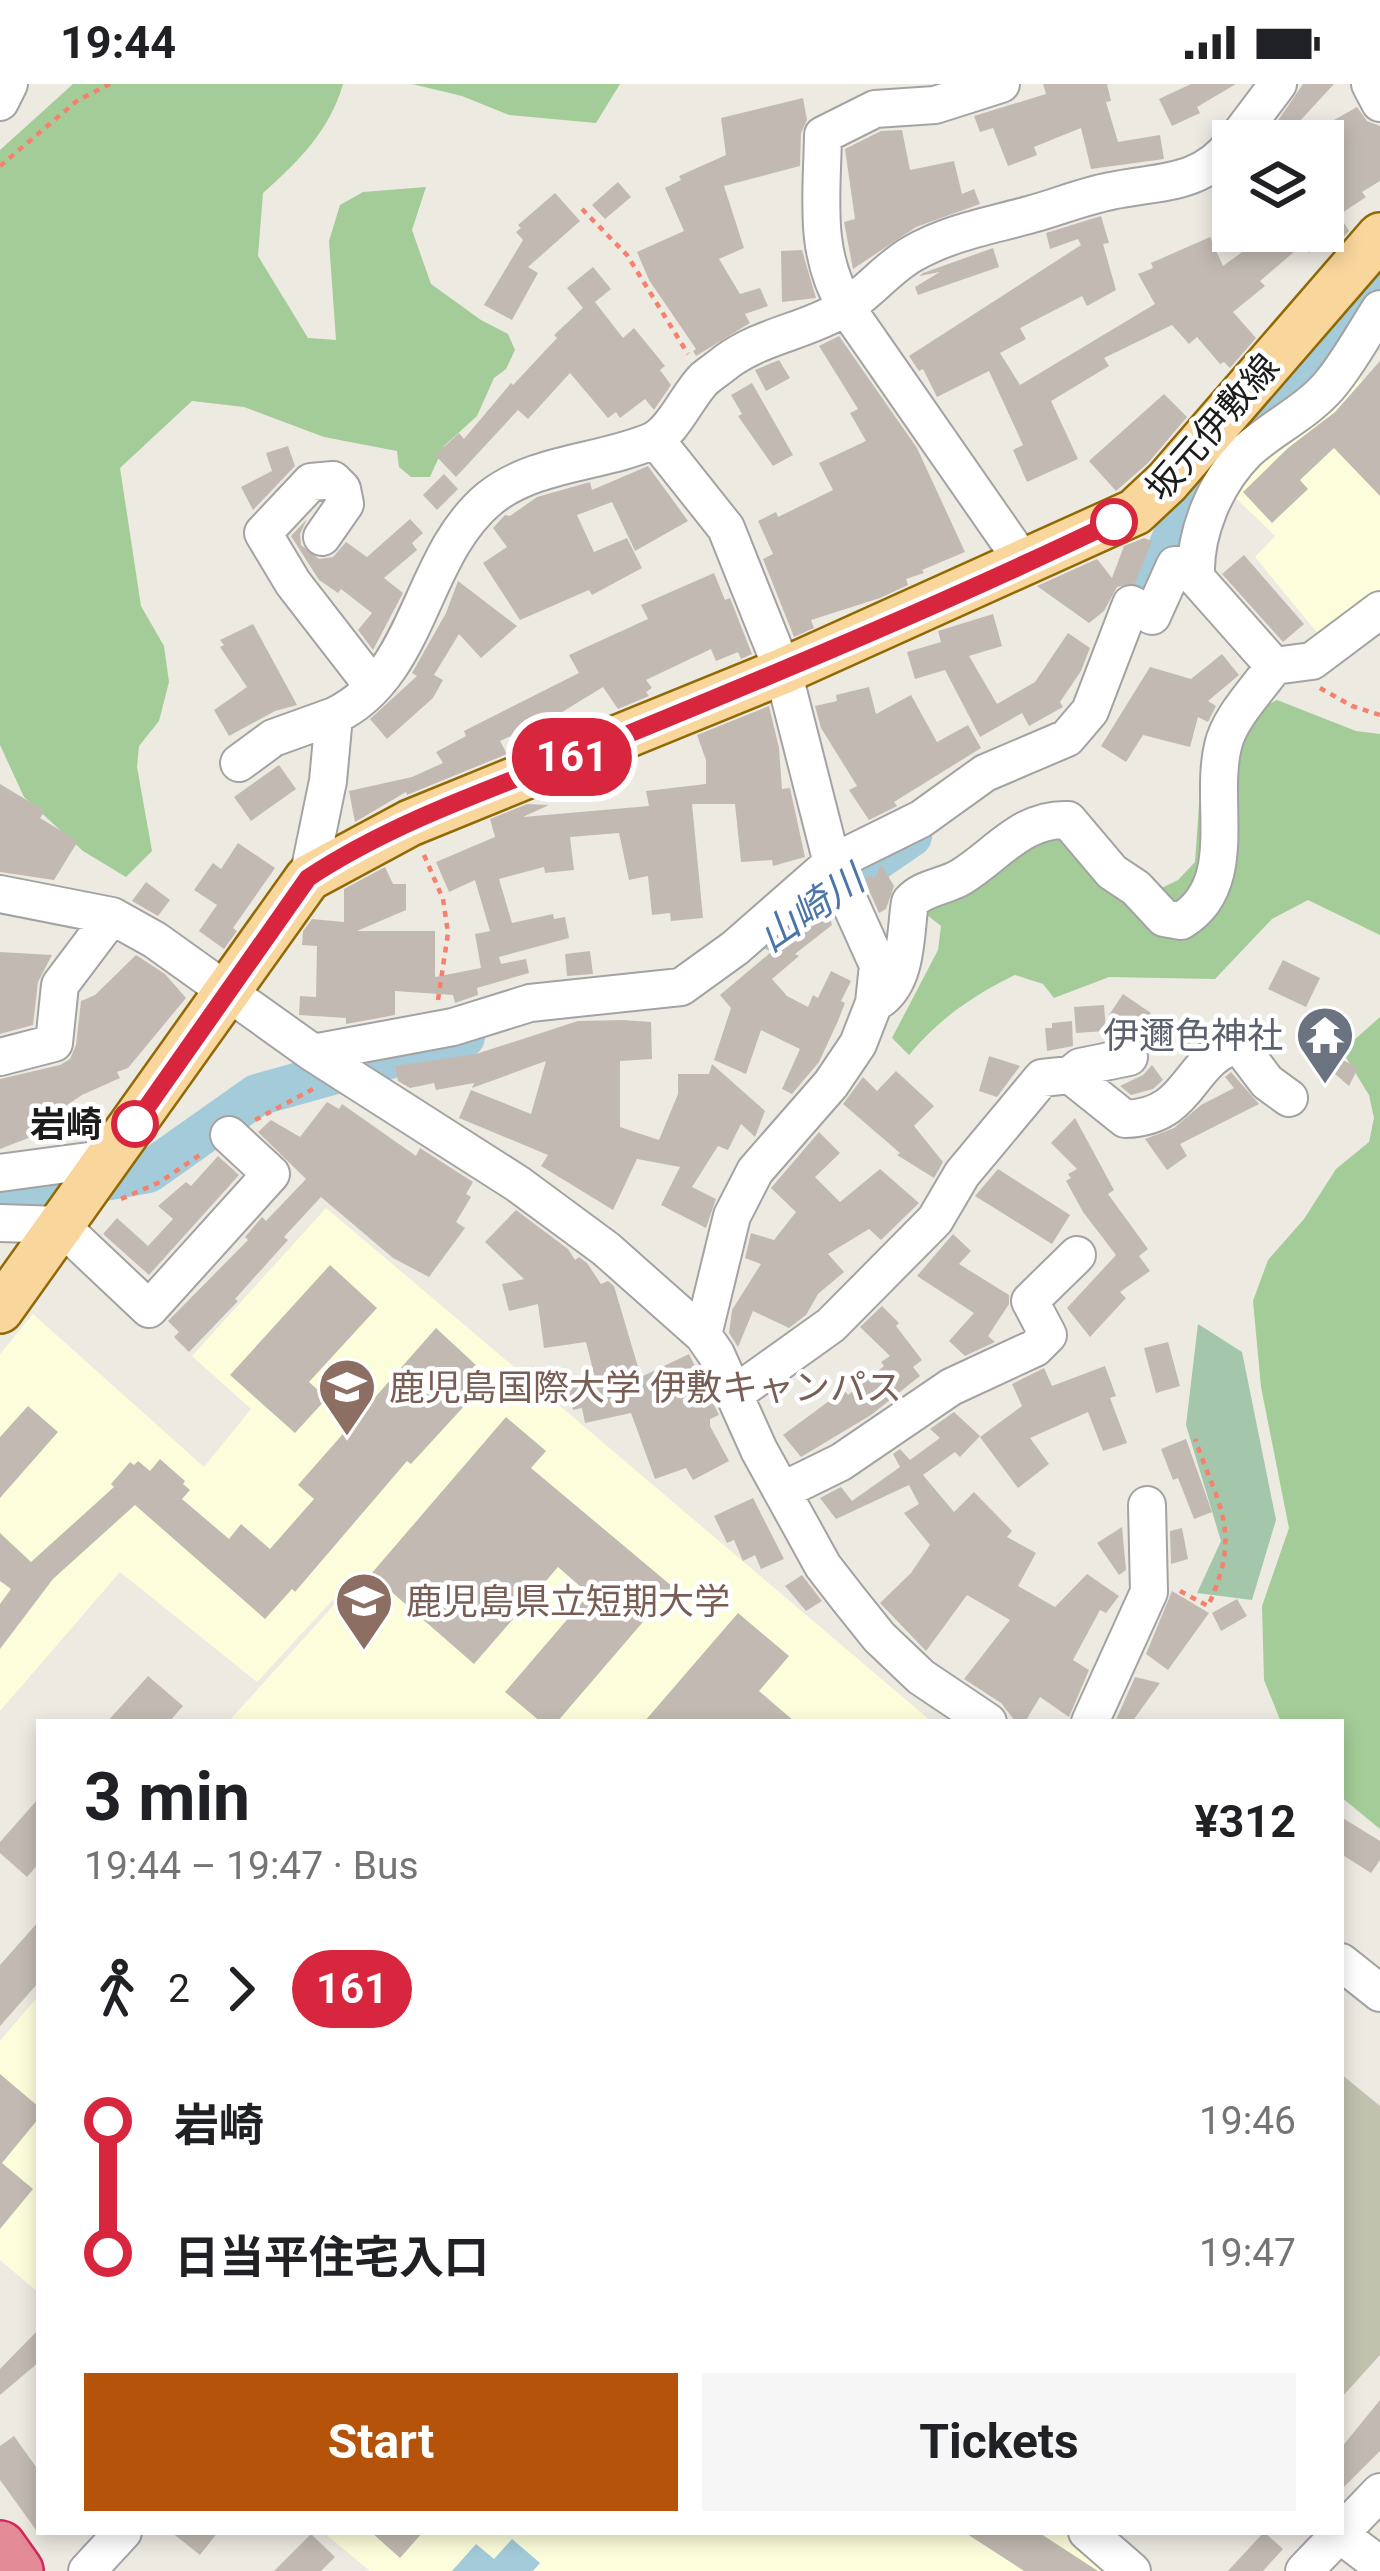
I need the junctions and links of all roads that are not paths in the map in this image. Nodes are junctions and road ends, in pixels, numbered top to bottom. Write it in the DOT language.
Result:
graph roads {
  1 [pos="9,84"];
  2 [pos="1001,84"];
  3 [pos="1278,84"];
  4 [pos="1370,84"];
  5 [pos="0,102"];
  6 [pos="1380,104"];
  7 [pos="1251,120"];
  8 [pos="1212,162"];
  9 [pos="1380,236"];
  10 [pos="846,307"];
  11 [pos="1380,309"];
  12 [pos="656,440"];
  13 [pos="1148,502"];
  14 [pos="322,537"];
  15 [pos="1198,547"];
  16 [pos="1024,563"];
  17 [pos="1380,610"];
  18 [pos="1274,666"];
  19 [pos="783,670"];
  20 [pos="372,685"];
  21 [pos="334,716"];
  22 [pos="239,763"];
  23 [pos="832,863"];
  24 [pos="308,878"];
  25 [pos="0,894"];
  26 [pos="112,916"];
  27 [pos="227,994"];
  28 [pos="874,1004"];
  29 [pos="313,1053"];
  30 [pos="0,1057"];
  31 [pos="1129,1057"];
  32 [pos="1070,1076"];
  33 [pos="1288,1098"];
  34 [pos="229,1135"];
  35 [pos="109,1161"];
  36 [pos="0,1173"];
  37 [pos="64,1219"];
  38 [pos="0,1223"];
  39 [pos="1077,1256"];
  40 [pos="0,1310"];
  41 [pos="703,1335"];
  42 [pos="736,1393"];
  43 [pos="782,1491"];
  44 [pos="1147,1505"];
  45 [pos="984,1719"];
  46 [pos="1091,1719"];
  47 [pos="1344,1964"];
  48 [pos="1380,1993"];
  49 [pos="1380,2492"];
  50 [pos="1344,2530"];
  51 [pos="1090,2535"];
  52 [pos="1339,2535"];
  53 [pos="1341,2535"];
  54 [pos="0,2547"];
  55 [pos="1380,2564"];
  56 [pos="17,2571"];
  57 [pos="1132,2571"];
  58 [pos="1304,2571"];
  1 -- 5 [label="street"];
  2 -- 10 [label="street"];
  3 -- 7 [label="street"];
  4 -- 6 [label="street"];
  8 -- 10 [label="street"];
  9 -- 13 [label="main road, 坂元伊敷線"];
  10 -- 12 [label="street"];
  10 -- 16 [label="street"];
  11 -- 15 [label="street"];
  12 -- 19 [label="street"];
  12 -- 20 [label="street"];
  13 -- 15 [label="street"];
  13 -- 16 [label="main road, 坂元伊敷線"];
  14 -- 20 [label="street"];
  15 -- 18 [label="street"];
  15 -- 23 [label="street"];
  16 -- 19 [label="main road, 坂元伊敷線"];
  17 -- 18 [label="street"];
  18 -- 28 [label="street"];
  19 -- 23 [label="street"];
  19 -- 24 [label="main road, 坂元伊敷線"];
  20 -- 21 [label="street"];
  21 -- 22 [label="street"];
  21 -- 24 [label="street"];
  23 -- 28 [label="street"];
  23 -- 29 [label="street"];
  24 -- 27 [label="main road, 坂元伊敷線"];
  25 -- 26 [label="street"];
  26 -- 27 [label="street"];
  26 -- 30 [label="street"];
  27 -- 29 [label="street"];
  27 -- 35 [label="main road, 坂元伊敷線"];
  28 -- 41 [label="street"];
  29 -- 41 [label="street"];
  31 -- 32 [label="street"];
  32 -- 33 [label="street"];
  32 -- 42 [label="street"];
  34 -- 37 [label="street"];
  35 -- 36 [label="street"];
  35 -- 37 [label="main road, 坂元伊敷線"];
  37 -- 38 [label="street"];
  37 -- 40 [label="main road, 坂元伊敷線"];
  39 -- 43 [label="street"];
  41 -- 42 [label="street"];
  42 -- 43 [label="street"];
  43 -- 45 [label="street"];
  44 -- 46 [label="street"];
  47 -- 48 [label="street"];
  49 -- 50 [label="street"];
  51 -- 57 [label="street"];
  52 -- 58 [label="street"];
  53 -- 55 [label="street"];
  54 -- 56 [label="highway"];
}
